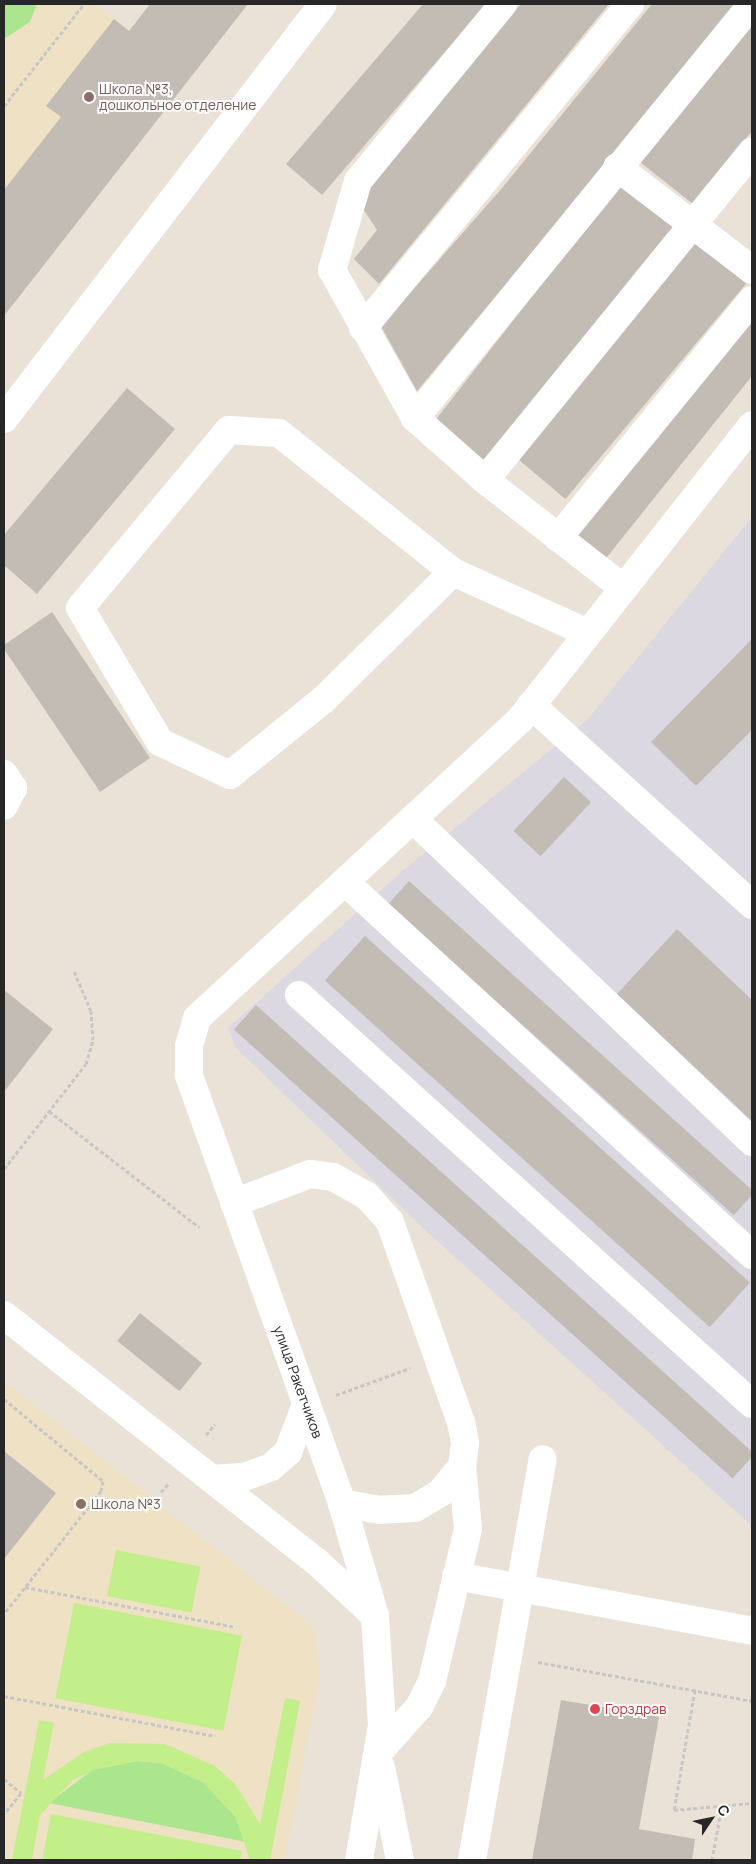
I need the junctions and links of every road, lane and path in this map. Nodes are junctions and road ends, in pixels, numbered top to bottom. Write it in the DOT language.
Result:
graph roads {
  1 [pos="84,4"];
  2 [pos="322,4"];
  3 [pos="503,4"];
  4 [pos="630,4"];
  5 [pos="752,4"];
  6 [pos="4,106"];
  7 [pos="752,152"];
  8 [pos="617,167"];
  9 [pos="694,224"];
  10 [pos="752,270"];
  11 [pos="752,300"];
  12 [pos="363,328"];
  13 [pos="415,418"];
  14 [pos="4,419"];
  15 [pos="752,425"];
  16 [pos="485,480"];
  17 [pos="558,538"];
  18 [pos="453,572"];
  19 [pos="623,588"];
  20 [pos="588,633"];
  21 [pos="531,705"];
  22 [pos="4,774"];
  23 [pos="4,806"];
  24 [pos="414,820"];
  25 [pos="346,883"];
  26 [pos="752,905"];
  27 [pos="74,972"];
  28 [pos="299,995"];
  29 [pos="50,1111"];
  30 [pos="752,1142"];
  31 [pos="4,1169"];
  32 [pos="234,1203"];
  33 [pos="199,1227"];
  34 [pos="752,1255"];
  35 [pos="4,1315"];
  36 [pos="416,1370"];
  37 [pos="330,1388"];
  38 [pos="4,1398"];
  39 [pos="306,1404"];
  40 [pos="752,1404"];
  41 [pos="543,1459"];
  42 [pos="462,1466"];
  43 [pos="213,1479"];
  44 [pos="342,1503"];
  45 [pos="456,1576"];
  46 [pos="25,1587"];
  47 [pos="520,1587"];
  48 [pos="4,1614"];
  49 [pos="375,1616"];
  50 [pos="236,1628"];
  51 [pos="752,1631"];
  52 [pos="508,1656"];
  53 [pos="695,1690"];
  54 [pos="4,1696"];
  55 [pos="752,1701"];
  56 [pos="215,1736"];
  57 [pos="378,1753"];
  58 [pos="4,1779"];
  59 [pos="752,1803"];
  60 [pos="722,1806"];
  61 [pos="4,1814"];
  62 [pos="359,1860"];
  63 [pos="400,1860"];
  64 [pos="472,1860"];
  65 [pos="712,1860"];
  1 -- 6 [label="path"];
  2 -- 14 [label="street"];
  3 -- 12 [label="street"];
  4 -- 12 [label="street"];
  5 -- 8 [label="street"];
  7 -- 9 [label="street"];
  8 -- 9 [label="street"];
  8 -- 13 [label="street"];
  9 -- 10 [label="street"];
  9 -- 16 [label="street"];
  11 -- 17 [label="street"];
  12 -- 13 [label="street"];
  13 -- 16 [label="street"];
  15 -- 19 [label="street"];
  16 -- 17 [label="street"];
  17 -- 19 [label="street"];
  18 -- 18 [label="street"];
  18 -- 20 [label="street"];
  19 -- 20 [label="street"];
  20 -- 21 [label="street"];
  21 -- 24 [label="street"];
  21 -- 26 [label="street"];
  22 -- 23 [label="street"];
  24 -- 25 [label="street"];
  24 -- 30 [label="street"];
  25 -- 32 [label="street, улица Ракетчиков"];
  25 -- 34 [label="street"];
  27 -- 29 [label="path"];
  28 -- 40 [label="street"];
  29 -- 31 [label="path"];
  29 -- 33 [label="path"];
  32 -- 39 [label="street, улица Ракетчиков"];
  32 -- 42 [label="street"];
  35 -- 43 [label="street"];
  36 -- 37 [label="path"];
  38 -- 46 [label="path"];
  39 -- 43 [label="street"];
  39 -- 44 [label="street, улица Ракетчиков"];
  41 -- 47 [label="street"];
  42 -- 44 [label="street"];
  42 -- 45 [label="street"];
  43 -- 49 [label="street"];
  44 -- 49 [label="street, улица Ракетчиков"];
  45 -- 47 [label="street"];
  45 -- 57 [label="street"];
  46 -- 48 [label="path"];
  46 -- 50 [label="path"];
  47 -- 51 [label="street"];
  47 -- 52 [label="street"];
  49 -- 57 [label="street, улица Ракетчиков"];
  52 -- 53 [label="path"];
  52 -- 64 [label="street"];
  53 -- 55 [label="path"];
  53 -- 60 [label="path"];
  54 -- 56 [label="path"];
  57 -- 62 [label="street, улица Ракетчиков"];
  57 -- 63 [label="street, улица Ракетчиков"];
  58 -- 61 [label="path"];
  59 -- 60 [label="path"];
  60 -- 65 [label="path"];
}
